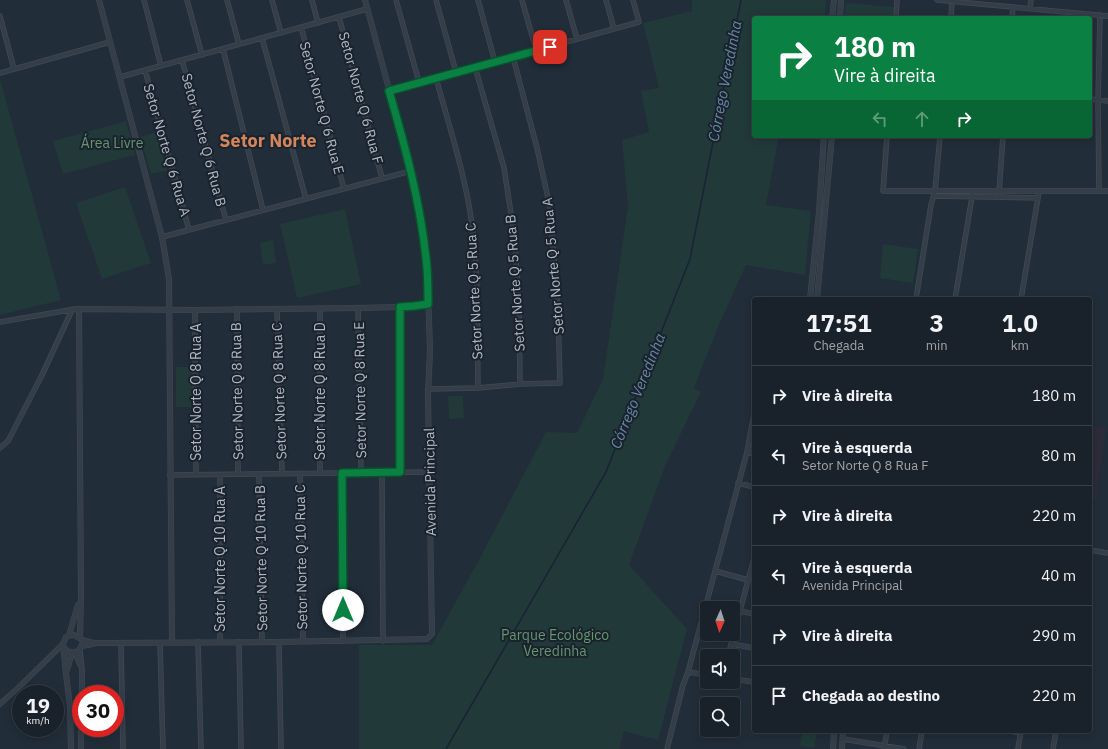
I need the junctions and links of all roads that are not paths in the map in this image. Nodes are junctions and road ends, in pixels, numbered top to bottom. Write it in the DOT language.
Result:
graph roads {
  1 [pos="99,0"];
  2 [pos="144,0"];
  3 [pos="187,0"];
  4 [pos="227,0"];
  5 [pos="272,0"];
  6 [pos="312,0"];
  7 [pos="365,0"];
  8 [pos="396,0"];
  9 [pos="436,0"];
  10 [pos="478,0"];
  11 [pos="522,0"];
  12 [pos="566,0"];
  13 [pos="606,0"];
  14 [pos="633,0"];
  15 [pos="842,0"];
  16 [pos="897,0"];
  17 [pos="937,0"];
  18 [pos="1031,0"];
  19 [pos="952,1"];
  20 [pos="834,3"];
  21 [pos="841,6"];
  22 [pos="1013,7"];
  23 [pos="1030,8"];
  24 [pos="367,9"];
  25 [pos="1100,15"];
  26 [pos="0,16"];
  27 [pos="832,16"];
  28 [pos="840,16"];
  29 [pos="896,16"];
  30 [pos="951,16"];
  31 [pos="1012,16"];
  32 [pos="1108,16"];
  33 [pos="339,17"];
  34 [pos="318,23"];
  35 [pos="301,28"];
  36 [pos="614,29"];
  37 [pos="281,33"];
  38 [pos="2,34"];
  39 [pos="262,38"];
  40 [pos="577,39"];
  41 [pos="110,42"];
  42 [pos="239,44"];
  43 [pos="223,49"];
  44 [pos="536,50"];
  45 [pos="202,55"];
  46 [pos="513,57"];
  47 [pos="182,60"];
  48 [pos="495,62"];
  49 [pos="161,66"];
  50 [pos="474,67"];
  51 [pos="14,69"];
  52 [pos="144,70"];
  53 [pos="456,72"];
  54 [pos="0,73"];
  55 [pos="120,77"];
  56 [pos="436,78"];
  57 [pos="419,82"];
  58 [pos="389,91"];
  59 [pos="1092,99"];
  60 [pos="1098,100"];
  61 [pos="1108,101"];
  62 [pos="824,138"];
  63 [pos="832,138"];
  64 [pos="887,138"];
  65 [pos="940,138"];
  66 [pos="1003,138"];
  67 [pos="411,171"];
  68 [pos="382,178"];
  69 [pos="344,188"];
  70 [pos="935,191"];
  71 [pos="973,191"];
  72 [pos="1099,191"];
  73 [pos="999,192"];
  74 [pos="1039,192"];
  75 [pos="1108,192"];
  76 [pos="934,196"];
  77 [pos="972,197"];
  78 [pos="1001,197"];
  79 [pos="1038,198"];
  80 [pos="306,199"];
  81 [pos="263,210"];
  82 [pos="819,212"];
  83 [pos="826,213"];
  84 [pos="226,220"];
  85 [pos="189,230"];
  86 [pos="162,237"];
  87 [pos="810,297"];
  88 [pos="818,297"];
  89 [pos="916,297"];
  90 [pos="955,297"];
  91 [pos="1021,297"];
  92 [pos="428,304"];
  93 [pos="400,307"];
  94 [pos="79,308"];
  95 [pos="236,308"];
  96 [pos="320,308"];
  97 [pos="358,308"];
  98 [pos="276,309"];
  99 [pos="169,310"];
  100 [pos="195,310"];
  101 [pos="0,322"];
  102 [pos="520,384"];
  103 [pos="478,388"];
  104 [pos="428,389"];
  105 [pos="752,425"];
  106 [pos="0,448"];
  107 [pos="747,452"];
  108 [pos="752,453"];
  109 [pos="361,472"];
  110 [pos="400,472"];
  111 [pos="429,472"];
  112 [pos="320,473"];
  113 [pos="342,473"];
  114 [pos="382,473"];
  115 [pos="238,474"];
  116 [pos="259,474"];
  117 [pos="282,474"];
  118 [pos="300,474"];
  119 [pos="170,475"];
  120 [pos="196,475"];
  121 [pos="220,475"];
  122 [pos="738,483"];
  123 [pos="752,486"];
  124 [pos="1092,550"];
  125 [pos="1108,553"];
  126 [pos="752,565"];
  127 [pos="715,571"];
  128 [pos="748,580"];
  129 [pos="81,596"];
  130 [pos="740,611"];
  131 [pos="752,614"];
  132 [pos="69,636"];
  133 [pos="80,639"];
  134 [pos="383,640"];
  135 [pos="303,641"];
  136 [pos="343,641"];
  137 [pos="732,641"];
  138 [pos="198,642"];
  139 [pos="220,642"];
  140 [pos="239,642"];
  141 [pos="262,642"];
  142 [pos="280,642"];
  143 [pos="97,643"];
  144 [pos="160,643"];
  145 [pos="172,643"];
  146 [pos="121,644"];
  147 [pos="731,644"];
  148 [pos="64,646"];
  149 [pos="752,648"];
  150 [pos="730,649"];
  151 [pos="77,650"];
  152 [pos="688,672"];
  153 [pos="66,674"];
  154 [pos="700,674"];
  155 [pos="740,680"];
  156 [pos="752,682"];
  157 [pos="82,685"];
  158 [pos="0,704"];
  159 [pos="834,733"];
  160 [pos="844,733"];
  161 [pos="887,733"];
  162 [pos="922,733"];
  163 [pos="1021,733"];
  164 [pos="1056,733"];
  165 [pos="81,737"];
  166 [pos="843,739"];
  167 [pos="885,747"];
  168 [pos="71,749"];
  169 [pos="82,749"];
  170 [pos="124,749"];
  171 [pos="163,749"];
  172 [pos="201,749"];
  173 [pos="241,749"];
  174 [pos="281,749"];
  175 [pos="667,749"];
  176 [pos="833,749"];
  177 [pos="842,749"];
  178 [pos="904,749"];
  179 [pos="919,749"];
  180 [pos="1018,749"];
  181 [pos="1053,749"];
  1 -- 41 [label="street"];
  2 -- 49 [label="street"];
  3 -- 45 [label="street"];
  4 -- 42 [label="street"];
  5 -- 37 [label="street"];
  6 -- 34 [label="street"];
  7 -- 24 [label="street, Avenida Principal"];
  8 -- 57 [label="street"];
  9 -- 53 [label="street"];
  10 -- 48 [label="street"];
  11 -- 44 [label="street"];
  12 -- 40 [label="street"];
  13 -- 36 [label="street"];
  14 -- 36 [label="street"];
  15 -- 21 [label="street"];
  16 -- 29 [label="street"];
  17 -- 19 [label="street"];
  18 -- 23 [label="street"];
  19 -- 22 [label="street"];
  19 -- 30 [label="street"];
  20 -- 21 [label="street"];
  20 -- 27 [label="street"];
  21 -- 28 [label="street"];
  22 -- 23 [label="street"];
  22 -- 31 [label="street"];
  23 -- 25 [label="street"];
  24 -- 33 [label="street"];
  24 -- 58 [label="street, Avenida Principal"];
  25 -- 32 [label="street"];
  25 -- 60 [label="street"];
  26 -- 38 [label="street"];
  33 -- 34 [label="street"];
  33 -- 68 [label="street, Setor Norte Q 6 Rua F"];
  34 -- 35 [label="street"];
  35 -- 37 [label="street"];
  35 -- 69 [label="street, Setor Norte Q 6 Rua E"];
  36 -- 40 [label="street"];
  37 -- 39 [label="street"];
  38 -- 51 [label="street"];
  39 -- 42 [label="street"];
  39 -- 80 [label="street"];
  40 -- 44 [label="street"];
  41 -- 51 [label="street"];
  41 -- 55 [label="street"];
  42 -- 43 [label="street"];
  43 -- 45 [label="street"];
  43 -- 81 [label="street"];
  44 -- 46 [label="street"];
  45 -- 47 [label="street"];
  46 -- 48 [label="street"];
  46 -- 102 [label="street, Setor Norte Q 5 Rua A"];
  47 -- 49 [label="street"];
  47 -- 84 [label="street, Setor Norte Q 6 Rua B"];
  48 -- 50 [label="street"];
  49 -- 52 [label="street"];
  50 -- 53 [label="street"];
  50 -- 102 [label="street, Setor Norte Q 5 Rua B"];
  51 -- 54 [label="street"];
  52 -- 55 [label="street"];
  52 -- 85 [label="street, Setor Norte Q 6 Rua A"];
  53 -- 56 [label="street"];
  55 -- 86 [label="street"];
  56 -- 57 [label="street"];
  56 -- 103 [label="street, Setor Norte Q 5 Rua C"];
  57 -- 58 [label="street"];
  58 -- 67 [label="street, Avenida Principal"];
  59 -- 60 [label="street"];
  60 -- 61 [label="street"];
  60 -- 72 [label="street"];
  62 -- 82 [label="street"];
  63 -- 83 [label="street"];
  64 -- 70 [label="street"];
  65 -- 70 [label="street"];
  66 -- 73 [label="street"];
  67 -- 68 [label="street"];
  67 -- 92 [label="street, Avenida Principal"];
  68 -- 69 [label="street"];
  69 -- 80 [label="street"];
  70 -- 71 [label="street"];
  70 -- 76 [label="street"];
  71 -- 73 [label="street"];
  71 -- 77 [label="street"];
  72 -- 74 [label="street"];
  72 -- 75 [label="street"];
  73 -- 74 [label="street"];
  73 -- 78 [label="street"];
  74 -- 79 [label="street"];
  76 -- 77 [label="street"];
  76 -- 89 [label="street"];
  77 -- 78 [label="street"];
  77 -- 90 [label="street"];
  78 -- 79 [label="street"];
  79 -- 91 [label="street"];
  80 -- 81 [label="street"];
  81 -- 84 [label="street"];
  82 -- 83 [label="street"];
  82 -- 87 [label="street"];
  83 -- 88 [label="street"];
  84 -- 85 [label="street"];
  85 -- 86 [label="street"];
  86 -- 99 [label="street"];
  92 -- 93 [label="street"];
  92 -- 104 [label="street, Avenida Principal"];
  93 -- 97 [label="street"];
  93 -- 110 [label="street"];
  94 -- 99 [label="street"];
  94 -- 101 [label="street"];
  94 -- 106 [label="street"];
  94 -- 129 [label="street"];
  95 -- 98 [label="street"];
  95 -- 100 [label="street"];
  95 -- 115 [label="street, Setor Norte Q 8 Rua B"];
  96 -- 97 [label="street"];
  96 -- 98 [label="street"];
  96 -- 112 [label="street, Setor Norte Q 8 Rua D"];
  97 -- 109 [label="street, Setor Norte Q 8 Rua E"];
  98 -- 117 [label="street, Setor Norte Q 8 Rua C"];
  99 -- 100 [label="street"];
  99 -- 119 [label="street"];
  100 -- 120 [label="street, Setor Norte Q 8 Rua A"];
  102 -- 103 [label="street"];
  103 -- 104 [label="street"];
  104 -- 111 [label="street, Avenida Principal"];
  105 -- 107 [label="street"];
  107 -- 108 [label="street"];
  107 -- 122 [label="street"];
  109 -- 113 [label="street"];
  109 -- 114 [label="street"];
  110 -- 111 [label="street"];
  110 -- 114 [label="street"];
  111 -- 134 [label="street, Avenida Principal"];
  112 -- 113 [label="street"];
  112 -- 118 [label="street"];
  113 -- 136 [label="street"];
  114 -- 134 [label="street"];
  115 -- 116 [label="street"];
  115 -- 121 [label="street"];
  116 -- 117 [label="street"];
  116 -- 141 [label="street, Setor Norte Q 10 Rua B"];
  117 -- 118 [label="street"];
  118 -- 135 [label="street, Setor Norte Q 10 Rua C"];
  119 -- 120 [label="street"];
  119 -- 145 [label="street"];
  120 -- 121 [label="street"];
  121 -- 139 [label="street, Setor Norte Q 10 Rua A"];
  122 -- 123 [label="street"];
  122 -- 127 [label="street"];
  124 -- 125 [label="street"];
  126 -- 128 [label="street"];
  127 -- 128 [label="street"];
  127 -- 152 [label="street"];
  128 -- 130 [label="street"];
  129 -- 132 [label="street"];
  129 -- 133 [label="street"];
  130 -- 131 [label="street"];
  132 -- 133 [label="street, Avenida Principal"];
  132 -- 148 [label="street"];
  133 -- 143 [label="street, Avenida Principal"];
  133 -- 151 [label="street"];
  134 -- 136 [label="street, Avenida Principal"];
  135 -- 136 [label="street, Avenida Principal"];
  135 -- 142 [label="street, Avenida Principal"];
  137 -- 147 [label="street"];
  138 -- 139 [label="street, Avenida Principal"];
  138 -- 145 [label="street, Avenida Principal"];
  138 -- 172 [label="street"];
  139 -- 140 [label="street, Avenida Principal"];
  140 -- 141 [label="street, Avenida Principal"];
  140 -- 173 [label="street"];
  141 -- 142 [label="street, Avenida Principal"];
  142 -- 174 [label="street"];
  143 -- 146 [label="street, Avenida Principal"];
  143 -- 151 [label="street, Avenida Principal"];
  144 -- 145 [label="street, Avenida Principal"];
  144 -- 146 [label="street, Avenida Principal"];
  144 -- 171 [label="street"];
  146 -- 170 [label="street"];
  147 -- 149 [label="street"];
  147 -- 150 [label="street"];
  148 -- 151 [label="street"];
  148 -- 153 [label="street"];
  148 -- 158 [label="street"];
  151 -- 153 [label="street"];
  151 -- 157 [label="street"];
  152 -- 154 [label="street"];
  152 -- 175 [label="street"];
  153 -- 168 [label="street"];
  155 -- 156 [label="street"];
  159 -- 176 [label="street"];
  160 -- 166 [label="street"];
  161 -- 167 [label="street"];
  162 -- 179 [label="street"];
  163 -- 180 [label="street"];
  164 -- 181 [label="street"];
  165 -- 169 [label="street"];
  166 -- 167 [label="street"];
  166 -- 177 [label="street"];
  167 -- 178 [label="street"];
}
